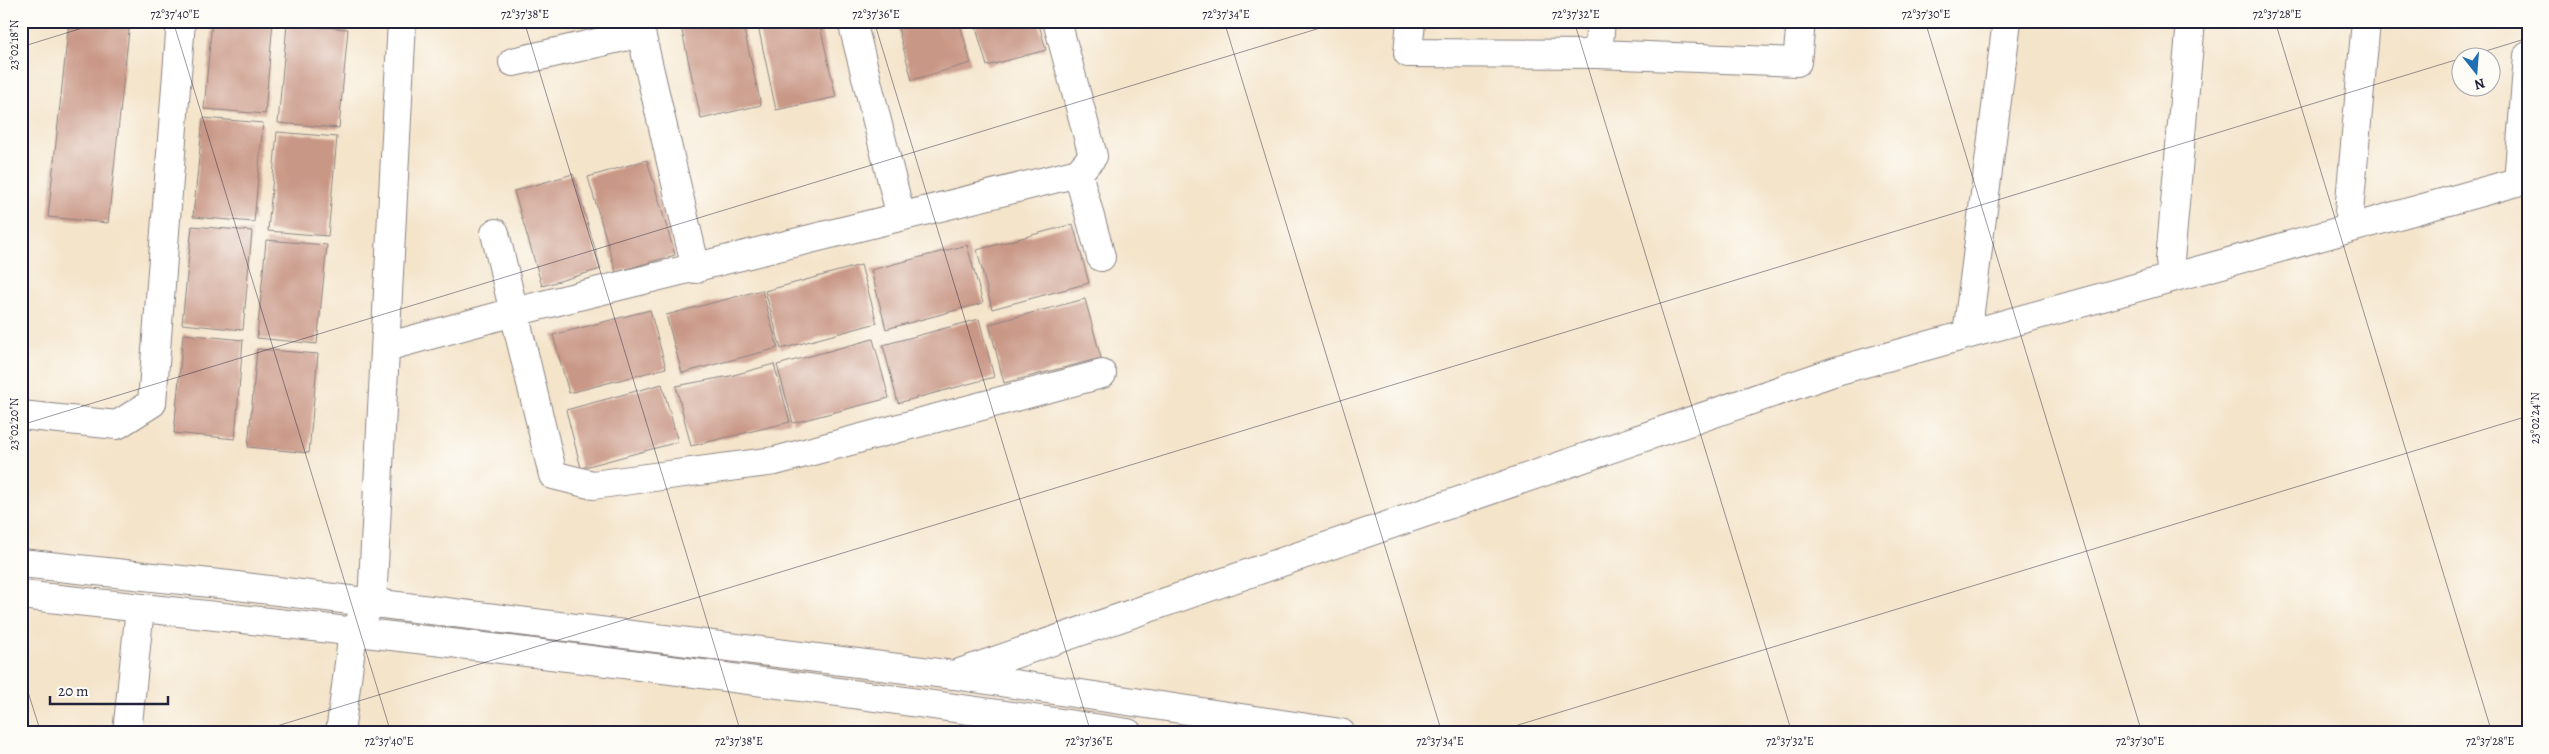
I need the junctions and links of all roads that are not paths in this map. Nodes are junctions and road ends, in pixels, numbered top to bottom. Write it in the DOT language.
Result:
graph roads {
  1 [pos="181,21"];
  2 [pos="402,21"];
  3 [pos="852,21"];
  4 [pos="1057,21"];
  5 [pos="1411,21"];
  6 [pos="1601,21"];
  7 [pos="1801,21"];
  8 [pos="2007,21"];
  9 [pos="2191,21"];
  10 [pos="2366,21"];
  11 [pos="640,27"];
  12 [pos="1598,54"];
  13 [pos="2528,56"];
  14 [pos="513,62"];
  15 [pos="1078,173"];
  16 [pos="2523,181"];
  17 [pos="901,217"];
  18 [pos="2350,228"];
  19 [pos="494,233"];
  20 [pos="1101,257"];
  21 [pos="696,269"];
  22 [pos="2172,278"];
  23 [pos="514,312"];
  24 [pos="1967,335"];
  25 [pos="386,347"];
  26 [pos="1102,374"];
  27 [pos="21,415"];
  28 [pos="21,564"];
  29 [pos="21,596"];
  30 [pos="372,603"];
  31 [pos="140,608"];
  32 [pos="353,632"];
  33 [pos="954,675"];
  34 [pos="127,733"];
  35 [pos="340,733"];
  36 [pos="1128,733"];
  37 [pos="1341,733"];
  1 -- 27 [label="street"];
  2 -- 25 [label="street"];
  3 -- 17 [label="street"];
  4 -- 15 [label="street"];
  5 -- 12 [label="street"];
  6 -- 12 [label="street"];
  7 -- 12 [label="street"];
  8 -- 24 [label="street"];
  9 -- 22 [label="street"];
  10 -- 18 [label="street"];
  11 -- 14 [label="street"];
  11 -- 21 [label="street"];
  13 -- 16 [label="street"];
  15 -- 17 [label="street"];
  15 -- 20 [label="street"];
  16 -- 18 [label="street"];
  17 -- 21 [label="street"];
  18 -- 22 [label="street"];
  19 -- 23 [label="street"];
  21 -- 23 [label="street"];
  22 -- 24 [label="street"];
  23 -- 25 [label="street"];
  23 -- 26 [label="street"];
  24 -- 33 [label="street"];
  25 -- 30 [label="street"];
  28 -- 30 [label="street"];
  29 -- 31 [label="street"];
  30 -- 32 [label="street"];
  30 -- 33 [label="street"];
  31 -- 32 [label="street"];
  31 -- 34 [label="street"];
  32 -- 35 [label="street"];
  32 -- 36 [label="street"];
  33 -- 37 [label="street"];
}
